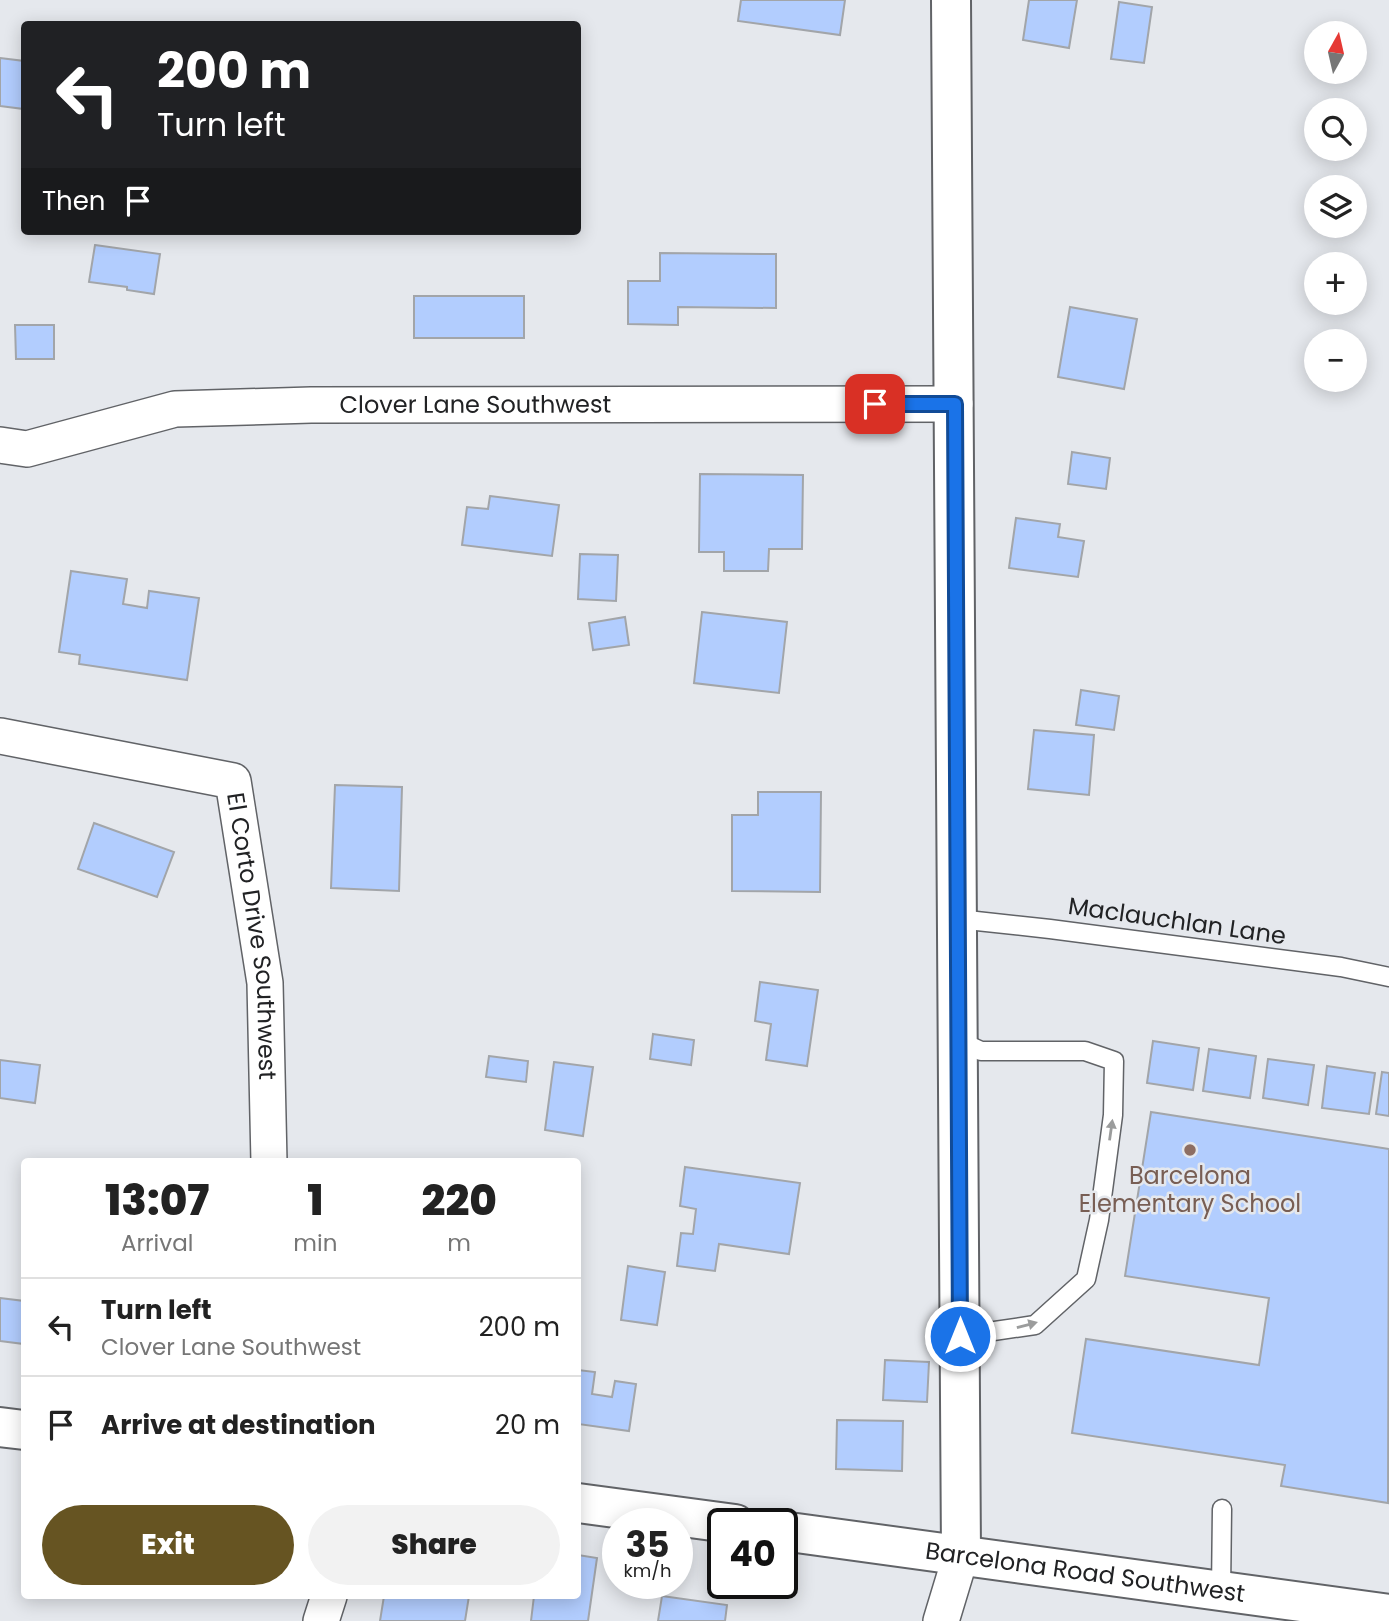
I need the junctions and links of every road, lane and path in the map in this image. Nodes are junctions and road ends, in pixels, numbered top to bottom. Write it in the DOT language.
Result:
graph roads {
  1 [pos="951,0"];
  2 [pos="955,404"];
  3 [pos="0,445"];
  4 [pos="0,736"];
  5 [pos="958,919"];
  6 [pos="1389,977"];
  7 [pos="959,1041"];
  8 [pos="269,1158"];
  9 [pos="960,1336"];
  10 [pos="0,1427"];
  11 [pos="21,1430"];
  12 [pos="581,1503"];
  13 [pos="1222,1509"];
  14 [pos="707,1520"];
  15 [pos="798,1533"];
  16 [pos="961,1555"];
  17 [pos="1221,1591"];
  18 [pos="328,1599"];
  19 [pos="1389,1615"];
  20 [pos="321,1621"];
  21 [pos="941,1621"];
  1 -- 2 [label="street"];
  2 -- 3 [label="street, Clover Lane Southwest"];
  2 -- 5 [label="street"];
  4 -- 8 [label="street, El Corto Drive Southwest"];
  5 -- 6 [label="lane, Maclauchlan Lane"];
  5 -- 7 [label="street"];
  7 -- 9 [label="street"];
  9 -- 7 [label="lane, one-way"];
  9 -- 16 [label="street"];
  10 -- 11 [label="street"];
  12 -- 14 [label="street"];
  13 -- 17 [label="lane"];
  15 -- 16 [label="street, Barcelona Road Southwest"];
  16 -- 17 [label="street, Barcelona Road Southwest"];
  16 -- 21 [label="street"];
  17 -- 19 [label="street, Barcelona Road Southwest"];
  18 -- 20 [label="street"];
}
